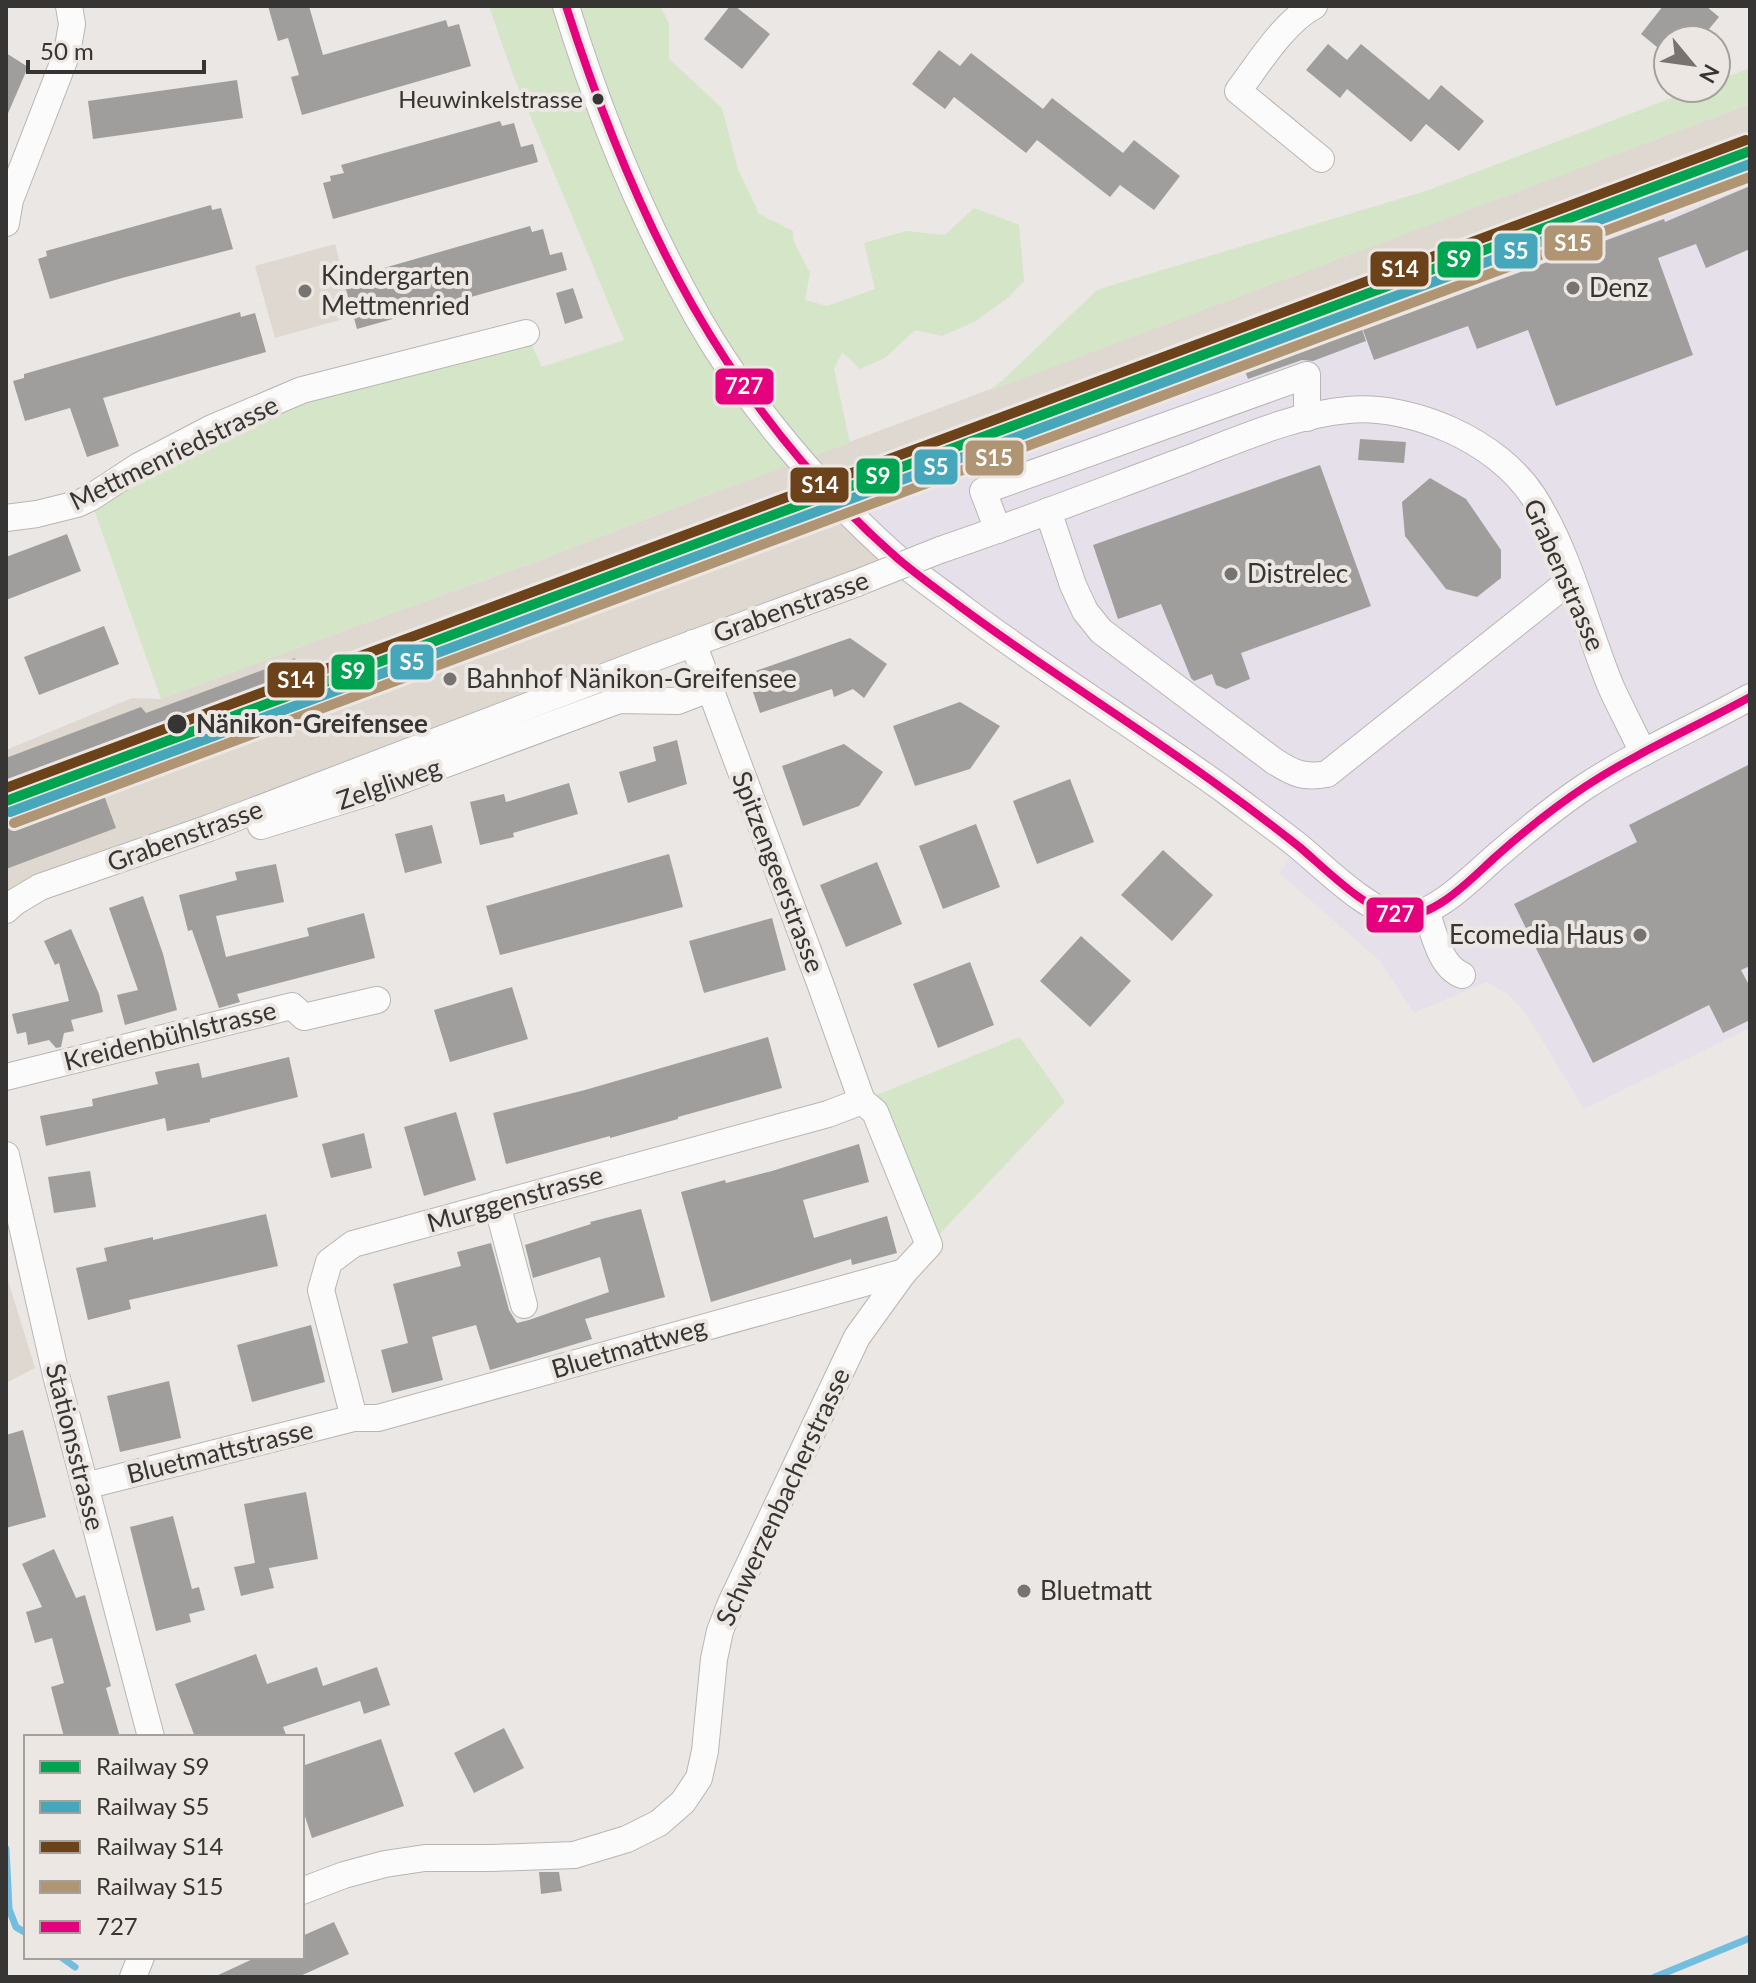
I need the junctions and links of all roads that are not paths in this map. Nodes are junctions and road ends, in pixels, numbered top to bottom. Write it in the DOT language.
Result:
graph roads {
  1 [pos="69,6"];
  2 [pos="566,6"];
  3 [pos="1314,6"];
  4 [pos="1321,159"];
  5 [pos="6,223"];
  6 [pos="526,333"];
  7 [pos="1307,418"];
  8 [pos="1048,511"];
  9 [pos="6,518"];
  10 [pos="998,530"];
  11 [pos="1572,579"];
  12 [pos="693,643"];
  13 [pos="709,689"];
  14 [pos="1750,697"];
  15 [pos="1643,753"];
  16 [pos="71,875"];
  17 [pos="6,910"];
  18 [pos="1426,911"];
  19 [pos="1462,975"];
  20 [pos="377,1000"];
  21 [pos="6,1077"];
  22 [pos="862,1101"];
  23 [pos="6,1155"];
  24 [pos="497,1204"];
  25 [pos="929,1245"];
  26 [pos="904,1272"];
  27 [pos="524,1305"];
  28 [pos="354,1418"];
  29 [pos="85,1486"];
  30 [pos="150,1735"];
  31 [pos="304,1890"];
  1 -- 5 [label="street"];
  2 -- 18 [label="street"];
  3 -- 4 [label="street"];
  6 -- 9 [label="street, Mettmenriedstrasse"];
  7 -- 8 [label="street, Grabenstrasse"];
  7 -- 10 [label="street"];
  7 -- 11 [label="street, Grabenstrasse"];
  8 -- 10 [label="street, Grabenstrasse"];
  8 -- 11 [label="street"];
  10 -- 12 [label="street, Grabenstrasse, bridge"];
  11 -- 15 [label="street, Grabenstrasse"];
  12 -- 13 [label="street, Spitzengeerstrasse"];
  12 -- 16 [label="street, Grabenstrasse"];
  13 -- 16 [label="street, Zelgliweg"];
  13 -- 22 [label="street, Spitzengeerstrasse"];
  14 -- 15 [label="street"];
  15 -- 18 [label="street"];
  16 -- 17 [label="street, Grabenstrasse"];
  18 -- 19 [label="street"];
  20 -- 21 [label="street, Kreidenbühlstrasse"];
  22 -- 24 [label="street, Murggenstrasse"];
  22 -- 25 [label="street, Spitzengeerstrasse"];
  23 -- 29 [label="street, Stationsstrasse"];
  24 -- 27 [label="street"];
  24 -- 28 [label="street, Murggenstrasse"];
  25 -- 26 [label="street, Schwerzenbacherstrasse"];
  26 -- 28 [label="street, Bluetmattweg"];
  26 -- 31 [label="street, Schwerzenbacherstrasse"];
  28 -- 29 [label="street, Bluetmattstrasse"];
  29 -- 30 [label="street, Stationsstrasse"];
}
